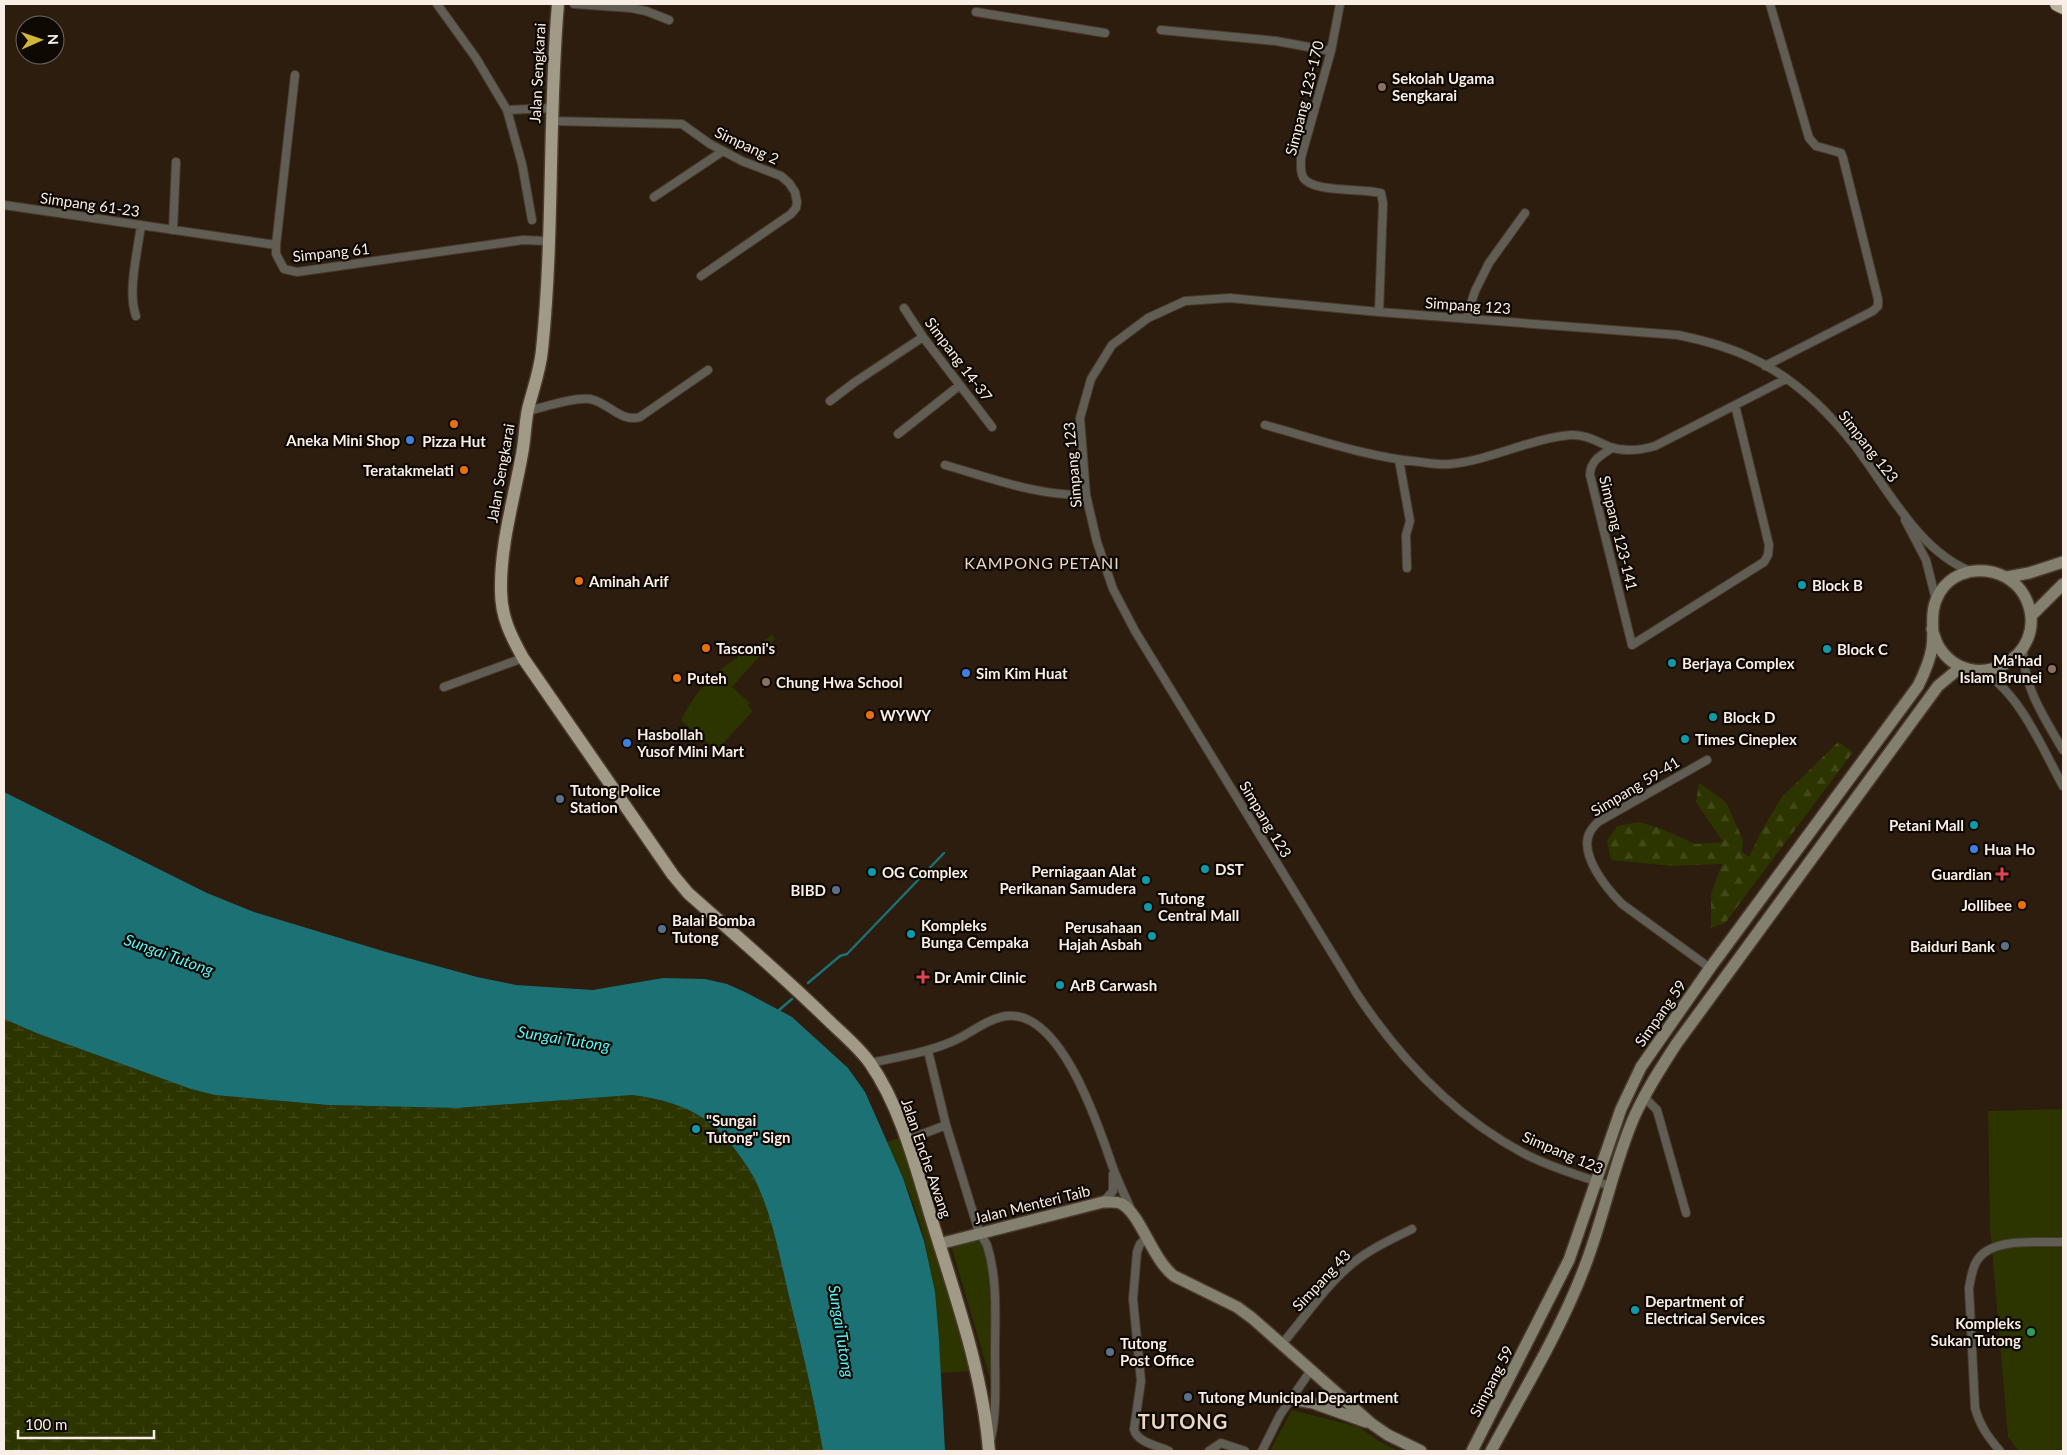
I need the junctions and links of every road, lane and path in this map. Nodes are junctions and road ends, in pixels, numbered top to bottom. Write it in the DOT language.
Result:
graph roads {
  1 [pos="437,4"];
  2 [pos="558,4"];
  3 [pos="574,4"];
  4 [pos="1340,4"];
  5 [pos="1770,4"];
  6 [pos="2057,4"];
  7 [pos="2063,7"];
  8 [pos="976,12"];
  9 [pos="669,20"];
  10 [pos="1161,30"];
  11 [pos="1105,33"];
  12 [pos="1331,51"];
  13 [pos="295,75"];
  14 [pos="552,108"];
  15 [pos="507,110"];
  16 [pos="551,121"];
  17 [pos="722,151"];
  18 [pos="176,162"];
  19 [pos="654,197"];
  20 [pos="4,205"];
  21 [pos="1525,213"];
  22 [pos="532,220"];
  23 [pos="141,225"];
  24 [pos="173,230"];
  25 [pos="548,241"];
  26 [pos="276,245"];
  27 [pos="701,276"];
  28 [pos="904,308"];
  29 [pos="1379,312"];
  30 [pos="136,316"];
  31 [pos="1466,319"];
  32 [pos="923,336"];
  33 [pos="1765,366"];
  34 [pos="708,370"];
  35 [pos="1786,378"];
  36 [pos="960,385"];
  37 [pos="830,401"];
  38 [pos="1735,405"];
  39 [pos="528,411"];
  40 [pos="1265,425"];
  41 [pos="992,427"];
  42 [pos="898,434"];
  43 [pos="1612,448"];
  44 [pos="1399,460"];
  45 [pos="945,465"];
  46 [pos="1086,495"];
  47 [pos="1894,501"];
  48 [pos="2063,562"];
  49 [pos="1406,568"];
  50 [pos="1971,571"];
  51 [pos="2007,577"];
  52 [pos="2063,584"];
  53 [pos="1936,600"];
  54 [pos="2031,616"];
  55 [pos="1932,629"];
  56 [pos="2023,648"];
  57 [pos="523,658"];
  58 [pos="1967,669"];
  59 [pos="1982,671"];
  60 [pos="444,687"];
  61 [pos="2063,750"];
  62 [pos="1707,760"];
  63 [pos="2063,786"];
  64 [pos="688,893"];
  65 [pos="1710,968"];
  66 [pos="928,1051"];
  67 [pos="870,1063"];
  68 [pos="1644,1097"];
  69 [pos="946,1125"];
  70 [pos="907,1140"];
  71 [pos="1112,1167"];
  72 [pos="1596,1181"];
  73 [pos="1612,1187"];
  74 [pos="1103,1202"];
  75 [pos="1686,1212"];
  76 [pos="1136,1220"];
  77 [pos="1412,1229"];
  78 [pos="979,1232"];
  79 [pos="1146,1238"];
  80 [pos="2063,1242"];
  81 [pos="939,1244"];
  82 [pos="1282,1344"];
  83 [pos="1311,1370"];
  84 [pos="1290,1399"];
  85 [pos="1372,1424"];
  86 [pos="989,1449"];
  87 [pos="1169,1451"];
  88 [pos="1209,1451"];
  89 [pos="1245,1451"];
  90 [pos="1262,1451"];
  91 [pos="1421,1451"];
  92 [pos="1472,1451"];
  93 [pos="1492,1451"];
  94 [pos="2000,1451"];
  1 -- 15 [label="street"];
  2 -- 14 [label="main road, Jalan Sengkarai"];
  3 -- 9 [label="street"];
  4 -- 12 [label="street, Simpang 123-170"];
  5 -- 33 [label="street"];
  6 -- 7 [label="highway"];
  8 -- 11 [label="street"];
  10 -- 12 [label="street"];
  12 -- 29 [label="street, Simpang 123-170"];
  13 -- 26 [label="street, Simpang 61"];
  14 -- 15 [label="street"];
  14 -- 16 [label="main road, Jalan Sengkarai"];
  15 -- 22 [label="street"];
  16 -- 17 [label="street, Simpang 2"];
  16 -- 25 [label="main road, Jalan Sengkarai"];
  17 -- 19 [label="street"];
  17 -- 27 [label="street, Simpang 2"];
  18 -- 24 [label="street"];
  20 -- 23 [label="street, Simpang 61-23"];
  21 -- 31 [label="street"];
  23 -- 24 [label="street, Simpang 61-23"];
  23 -- 30 [label="street"];
  24 -- 26 [label="street, Simpang 61-23"];
  25 -- 26 [label="street, Simpang 61"];
  25 -- 39 [label="main road, Jalan Sengkarai"];
  28 -- 32 [label="street, Simpang 14-37"];
  29 -- 31 [label="street, Simpang 123"];
  29 -- 46 [label="street, Simpang 123"];
  31 -- 33 [label="street, Simpang 123"];
  32 -- 36 [label="street, Simpang 14-37"];
  32 -- 37 [label="street"];
  33 -- 35 [label="street, Simpang 123"];
  34 -- 39 [label="street"];
  35 -- 38 [label="street"];
  35 -- 47 [label="street, Simpang 123"];
  36 -- 41 [label="street, Simpang 14-37"];
  36 -- 42 [label="street"];
  38 -- 43 [label="street"];
  38 -- 43 [label="street, Simpang 123-141"];
  39 -- 57 [label="main road, Jalan Sengkarai"];
  40 -- 44 [label="street"];
  43 -- 44 [label="street"];
  44 -- 49 [label="street"];
  45 -- 46 [label="street"];
  46 -- 72 [label="street, Simpang 123"];
  47 -- 50 [label="street, Simpang 123"];
  47 -- 53 [label="street, Simpang 123"];
  48 -- 51 [label="street"];
  50 -- 51 [label="street"];
  50 -- 53 [label="street"];
  51 -- 54 [label="street"];
  52 -- 54 [label="street"];
  53 -- 55 [label="street"];
  54 -- 56 [label="street"];
  55 -- 58 [label="street"];
  55 -- 65 [label="street, Simpang 59"];
  56 -- 59 [label="street"];
  56 -- 61 [label="street"];
  57 -- 60 [label="street"];
  57 -- 64 [label="main road, Jalan Sengkarai"];
  58 -- 59 [label="street"];
  58 -- 68 [label="street, Simpang 59"];
  59 -- 63 [label="street"];
  62 -- 65 [label="street, Simpang 59-41"];
  64 -- 67 [label="main road, Jalan Enche Awang"];
  65 -- 72 [label="street, Simpang 59"];
  66 -- 67 [label="street"];
  66 -- 69 [label="street"];
  66 -- 71 [label="street"];
  67 -- 70 [label="main road, Jalan Enche Awang"];
  68 -- 73 [label="street, Simpang 59"];
  68 -- 75 [label="street"];
  69 -- 70 [label="street"];
  69 -- 78 [label="street"];
  70 -- 81 [label="main road, Jalan Enche Awang"];
  71 -- 74 [label="street"];
  71 -- 76 [label="street"];
  72 -- 73 [label="street, Simpang 123"];
  72 -- 92 [label="street, Simpang 59"];
  73 -- 93 [label="street, Simpang 59"];
  74 -- 76 [label="street"];
  74 -- 78 [label="street, Jalan Menteri Taib"];
  76 -- 79 [label="street"];
  77 -- 82 [label="street, Simpang 43"];
  78 -- 81 [label="street, Jalan Menteri Taib"];
  78 -- 86 [label="street"];
  79 -- 82 [label="street"];
  79 -- 87 [label="street"];
  80 -- 94 [label="street"];
  81 -- 86 [label="main road, Jalan Enche Awang"];
  82 -- 83 [label="street"];
  83 -- 84 [label="street"];
  83 -- 85 [label="street"];
  84 -- 85 [label="street"];
  84 -- 90 [label="street"];
  85 -- 91 [label="street"];
  88 -- 89 [label="street"];
}
